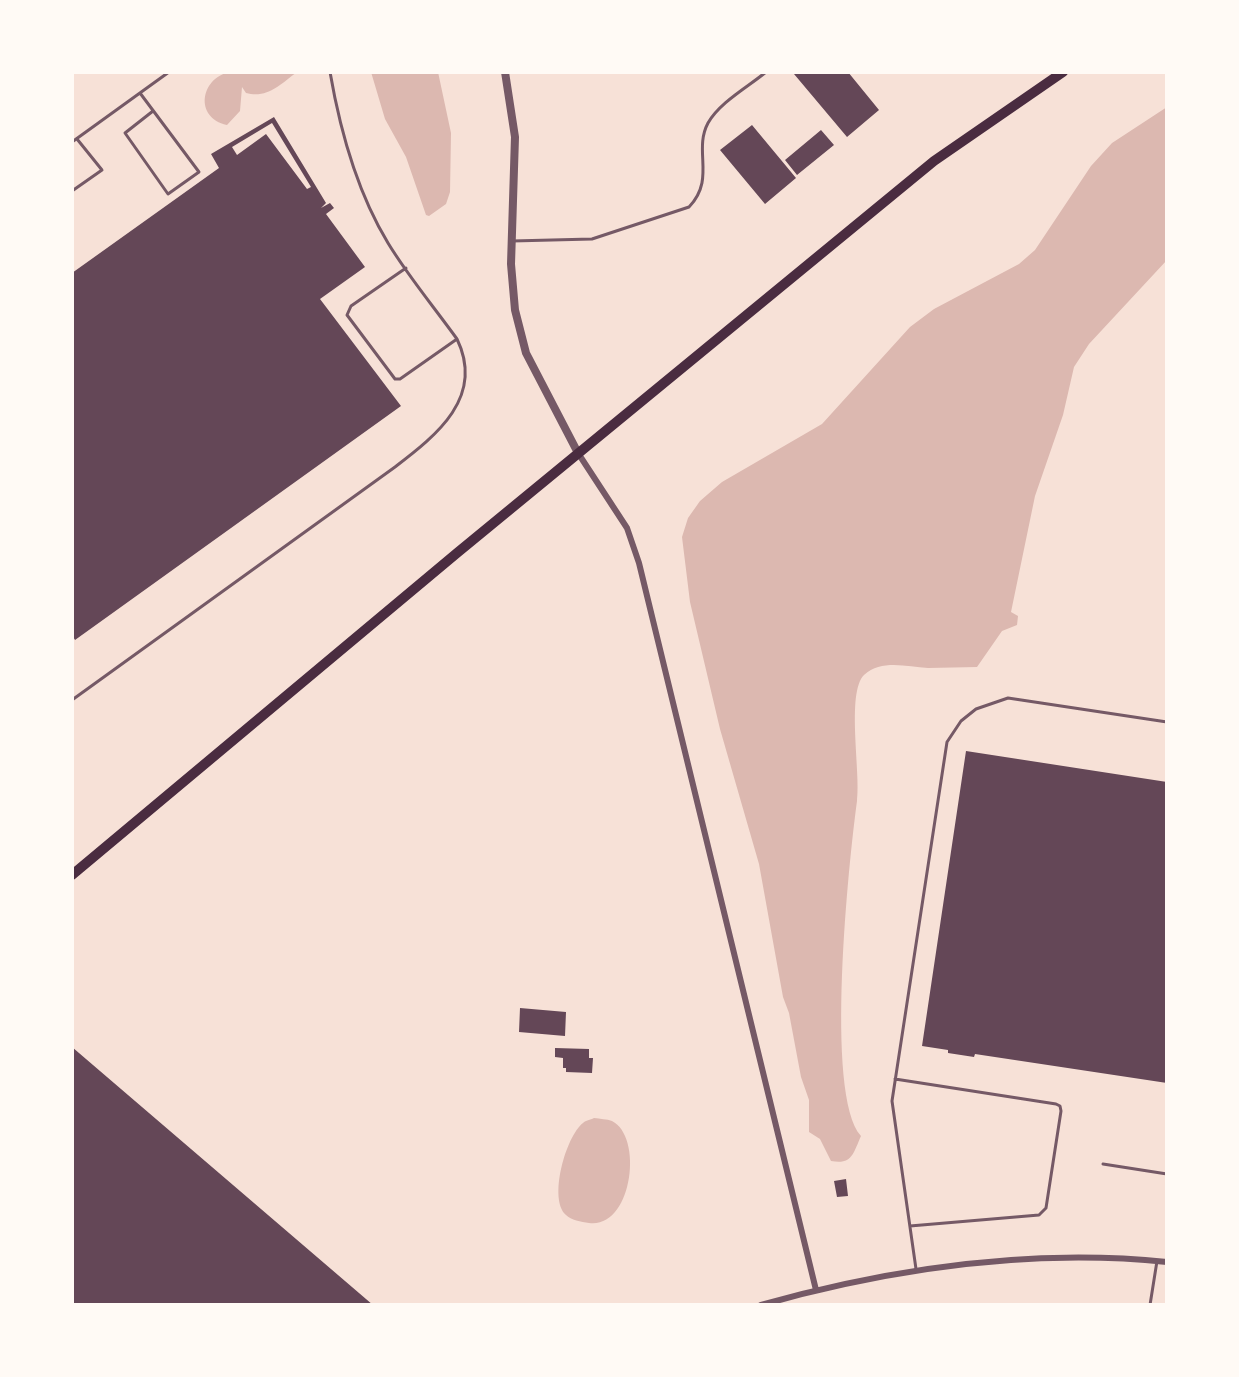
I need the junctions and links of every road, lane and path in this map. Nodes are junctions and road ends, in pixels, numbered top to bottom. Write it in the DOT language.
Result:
graph roads {
  1 [pos="169,72"];
  2 [pos="330,72"];
  3 [pos="505,72"];
  4 [pos="766,72"];
  5 [pos="1063,72"];
  6 [pos="140,93"];
  7 [pos="153,111"];
  8 [pos="77,139"];
  9 [pos="72,142"];
  10 [pos="72,191"];
  11 [pos="512,241"];
  12 [pos="406,268"];
  13 [pos="457,339"];
  14 [pos="578,453"];
  15 [pos="72,700"];
  16 [pos="1167,722"];
  17 [pos="72,875"];
  18 [pos="895,1079"];
  19 [pos="1103,1164"];
  20 [pos="1167,1174"];
  21 [pos="910,1226"];
  22 [pos="1157,1261"];
  23 [pos="1167,1262"];
  24 [pos="916,1269"];
  25 [pos="816,1290"];
  26 [pos="761,1305"];
  27 [pos="1150,1305"];
  1 -- 6 [label="lane"];
  2 -- 12 [label="lane"];
  3 -- 11 [label="street"];
  4 -- 11 [label="lane"];
  5 -- 14 [label="main road"];
  6 -- 7 [label="lane"];
  6 -- 8 [label="lane"];
  7 -- 7 [label="lane"];
  8 -- 9 [label="lane"];
  8 -- 10 [label="lane"];
  11 -- 14 [label="street"];
  12 -- 13 [label="lane"];
  12 -- 13 [label="lane"];
  13 -- 15 [label="lane"];
  14 -- 17 [label="main road"];
  14 -- 25 [label="street"];
  16 -- 18 [label="lane"];
  18 -- 21 [label="lane"];
  18 -- 21 [label="lane"];
  19 -- 20 [label="lane"];
  21 -- 24 [label="lane"];
  22 -- 23 [label="street"];
  22 -- 24 [label="street"];
  22 -- 27 [label="lane"];
  24 -- 25 [label="street"];
  25 -- 26 [label="street"];
}
